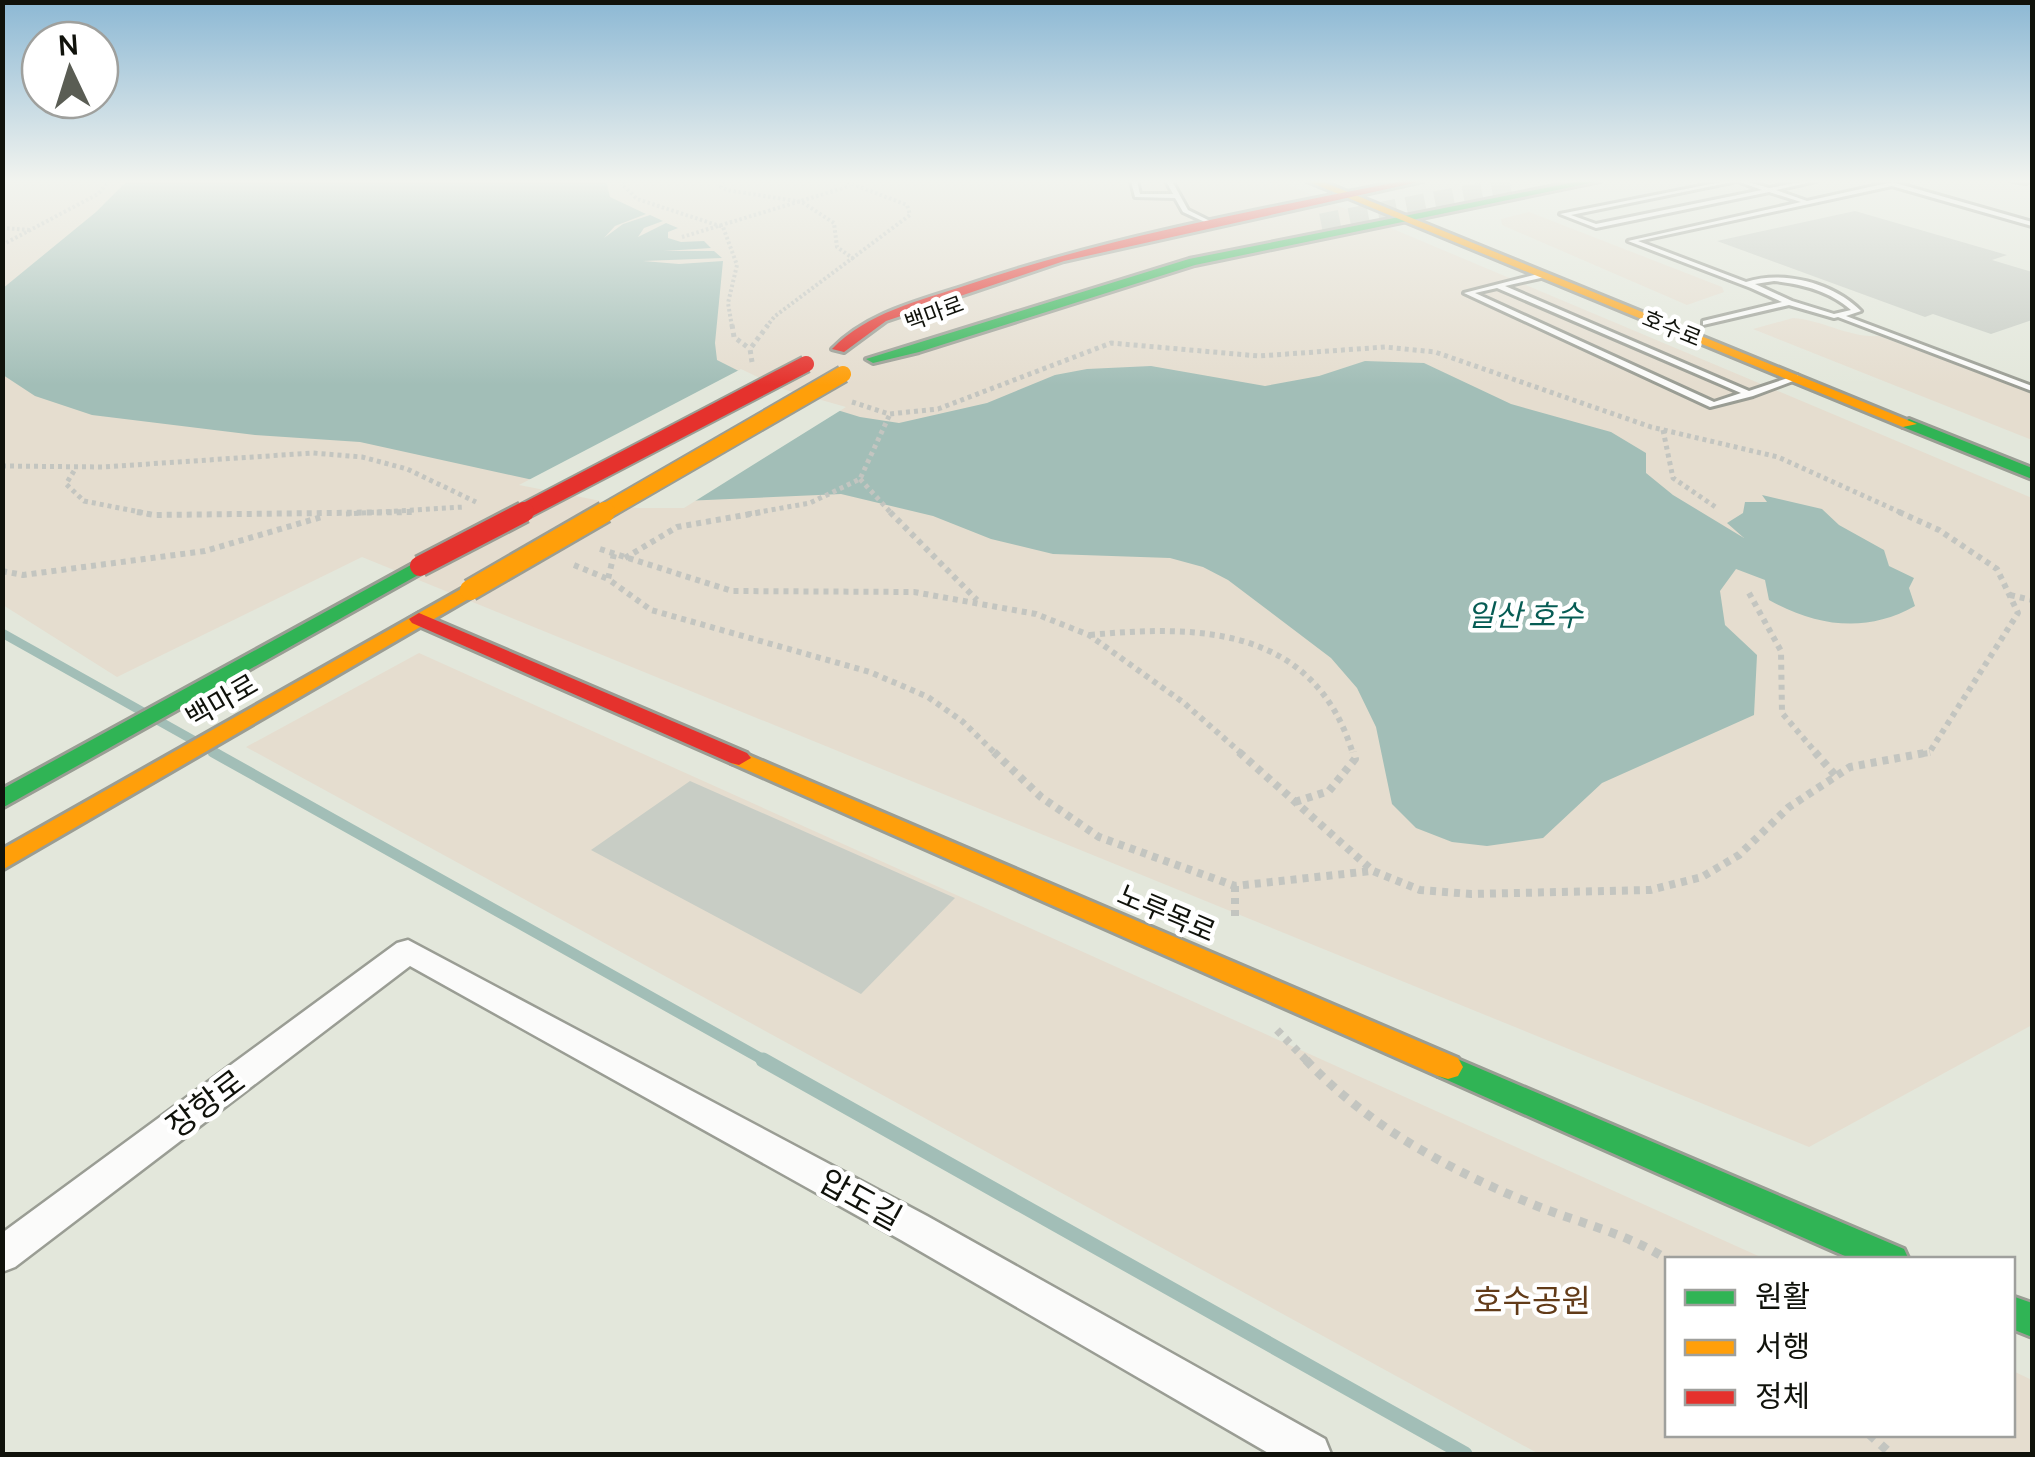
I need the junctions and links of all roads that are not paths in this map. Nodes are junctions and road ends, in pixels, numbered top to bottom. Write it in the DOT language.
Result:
graph roads {
  1 [pos="1095,249"];
  2 [pos="1159,249"];
  3 [pos="1195,249"];
  4 [pos="1256,249"];
  5 [pos="1479,249"];
  6 [pos="1524,249"];
  7 [pos="1652,249"];
  8 [pos="1542,275"];
  9 [pos="1498,286"];
  10 [pos="1750,286"];
  11 [pos="1789,303"];
  12 [pos="1840,316"];
  13 [pos="1706,323"];
  14 [pos="839,349"];
  15 [pos="872,359"];
  16 [pos="1797,378"];
  17 [pos="2032,390"];
  18 [pos="1750,394"];
  19 [pos="2032,453"];
  20 [pos="2032,474"];
  21 [pos="418,620"];
  22 [pos="2,800"];
  23 [pos="2,861"];
  24 [pos="408,952"];
  25 [pos="2,1255"];
  26 [pos="1885,1257"];
  27 [pos="1310,1454"];
  1 -- 14 [label="main road"];
  2 -- 14 [label="main road, 백마로"];
  3 -- 15 [label="main road, 백마로"];
  4 -- 15 [label="main road"];
  5 -- 8 [label="main road, 호수로"];
  6 -- 13 [label="main road, 호수로"];
  7 -- 10 [label="lane"];
  8 -- 9 [label="lane"];
  8 -- 16 [label="main road, 호수로"];
  9 -- 18 [label="lane"];
  9 -- 18 [label="lane"];
  10 -- 11 [label="lane"];
  10 -- 12 [label="lane"];
  11 -- 12 [label="lane"];
  11 -- 13 [label="lane"];
  12 -- 17 [label="lane"];
  13 -- 19 [label="main road, 호수로"];
  14 -- 22 [label="main road, 백마로, bridge"];
  15 -- 21 [label="main road, 백마로, bridge"];
  16 -- 18 [label="lane"];
  16 -- 20 [label="main road, 호수로"];
  21 -- 23 [label="main road, 백마로"];
  21 -- 26 [label="main road, 노루목로"];
  24 -- 25 [label="street, 장항로"];
  24 -- 27 [label="street, 압도길"];
}
